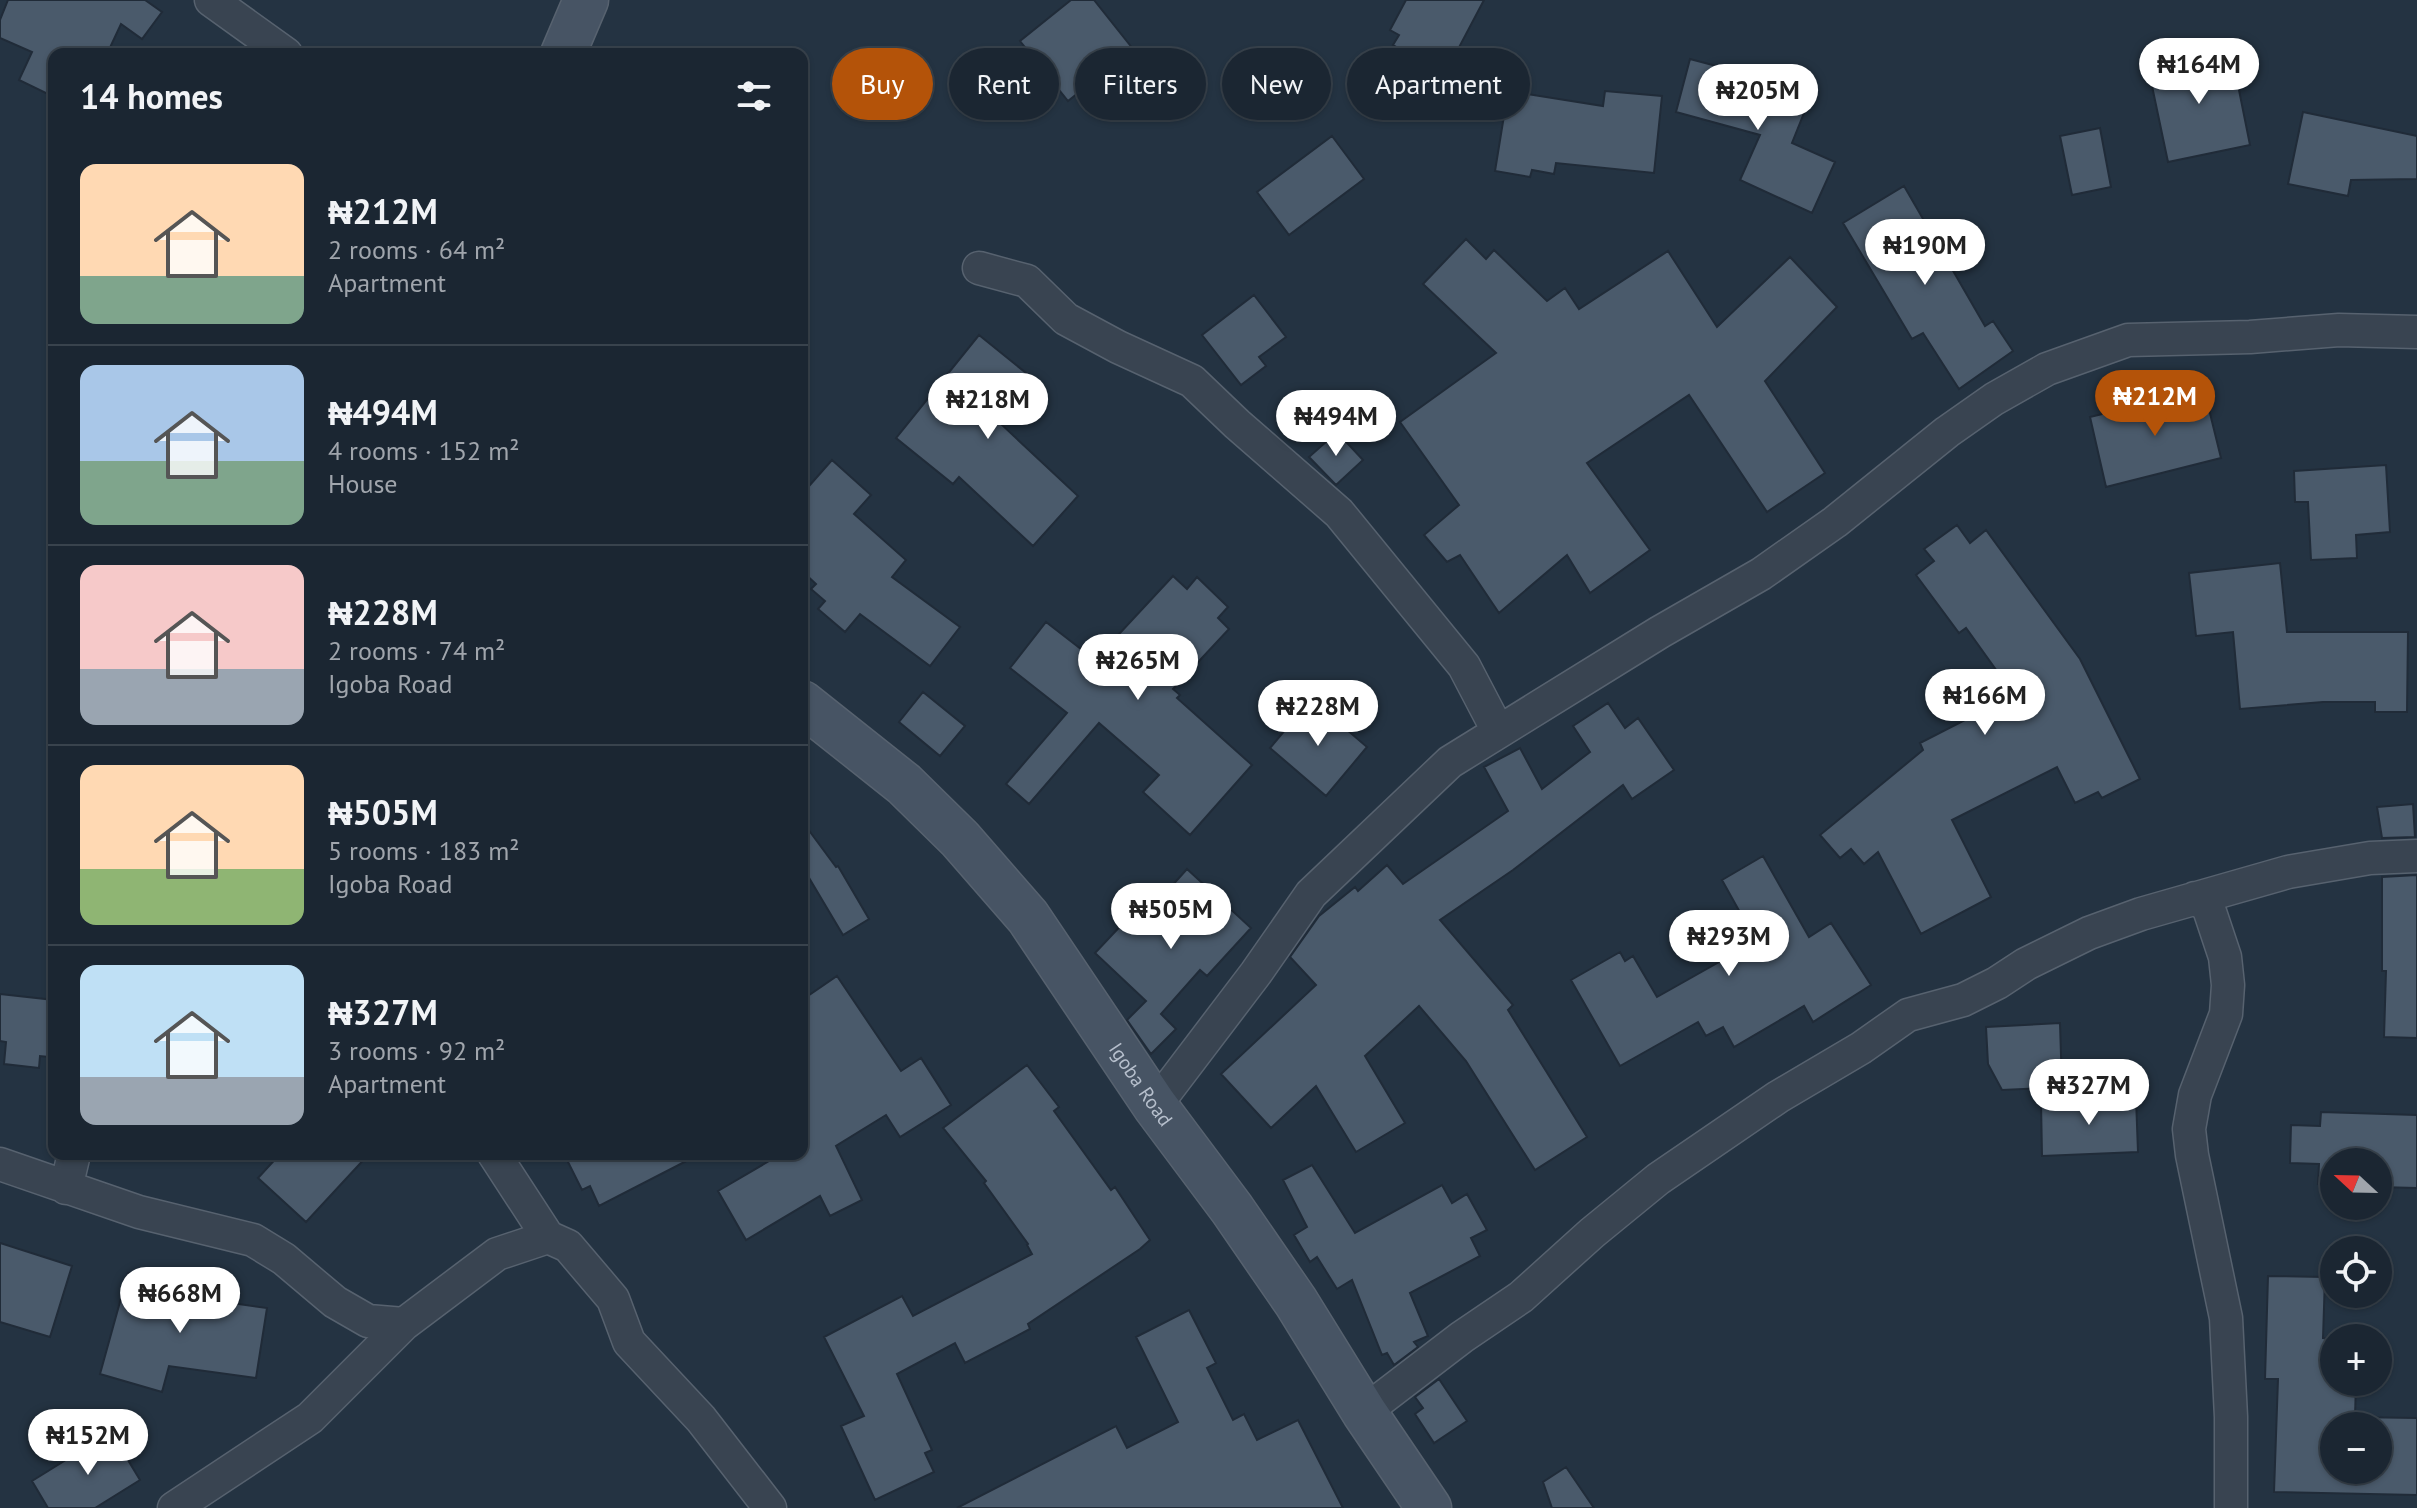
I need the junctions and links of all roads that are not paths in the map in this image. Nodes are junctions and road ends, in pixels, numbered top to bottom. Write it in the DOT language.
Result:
graph roads {
  1 [pos="211,0"];
  2 [pos="586,0"];
  3 [pos="278,48"];
  4 [pos="566,48"];
  5 [pos="979,268"];
  6 [pos="2417,332"];
  7 [pos="808,708"];
  8 [pos="1498,731"];
  9 [pos="2417,856"];
  10 [pos="2195,898"];
  11 [pos="1155,1106"];
  12 [pos="73,1160"];
  13 [pos="498,1160"];
  14 [pos="0,1164"];
  15 [pos="66,1188"];
  16 [pos="548,1237"];
  17 [pos="404,1324"];
  18 [pos="1364,1412"];
  19 [pos="174,1508"];
  20 [pos="770,1508"];
  21 [pos="1429,1508"];
  22 [pos="2231,1508"];
  1 -- 3 [label="street"];
  2 -- 4 [label="street"];
  5 -- 8 [label="street"];
  6 -- 8 [label="street"];
  7 -- 11 [label="street, Igoba Road"];
  8 -- 11 [label="street"];
  9 -- 10 [label="street"];
  10 -- 18 [label="street"];
  10 -- 22 [label="street"];
  11 -- 18 [label="street, Igoba Road"];
  12 -- 15 [label="street"];
  13 -- 16 [label="street"];
  14 -- 15 [label="street"];
  15 -- 17 [label="street"];
  16 -- 17 [label="street"];
  16 -- 20 [label="street"];
  17 -- 19 [label="street"];
  18 -- 21 [label="street, Igoba Road"];
}
